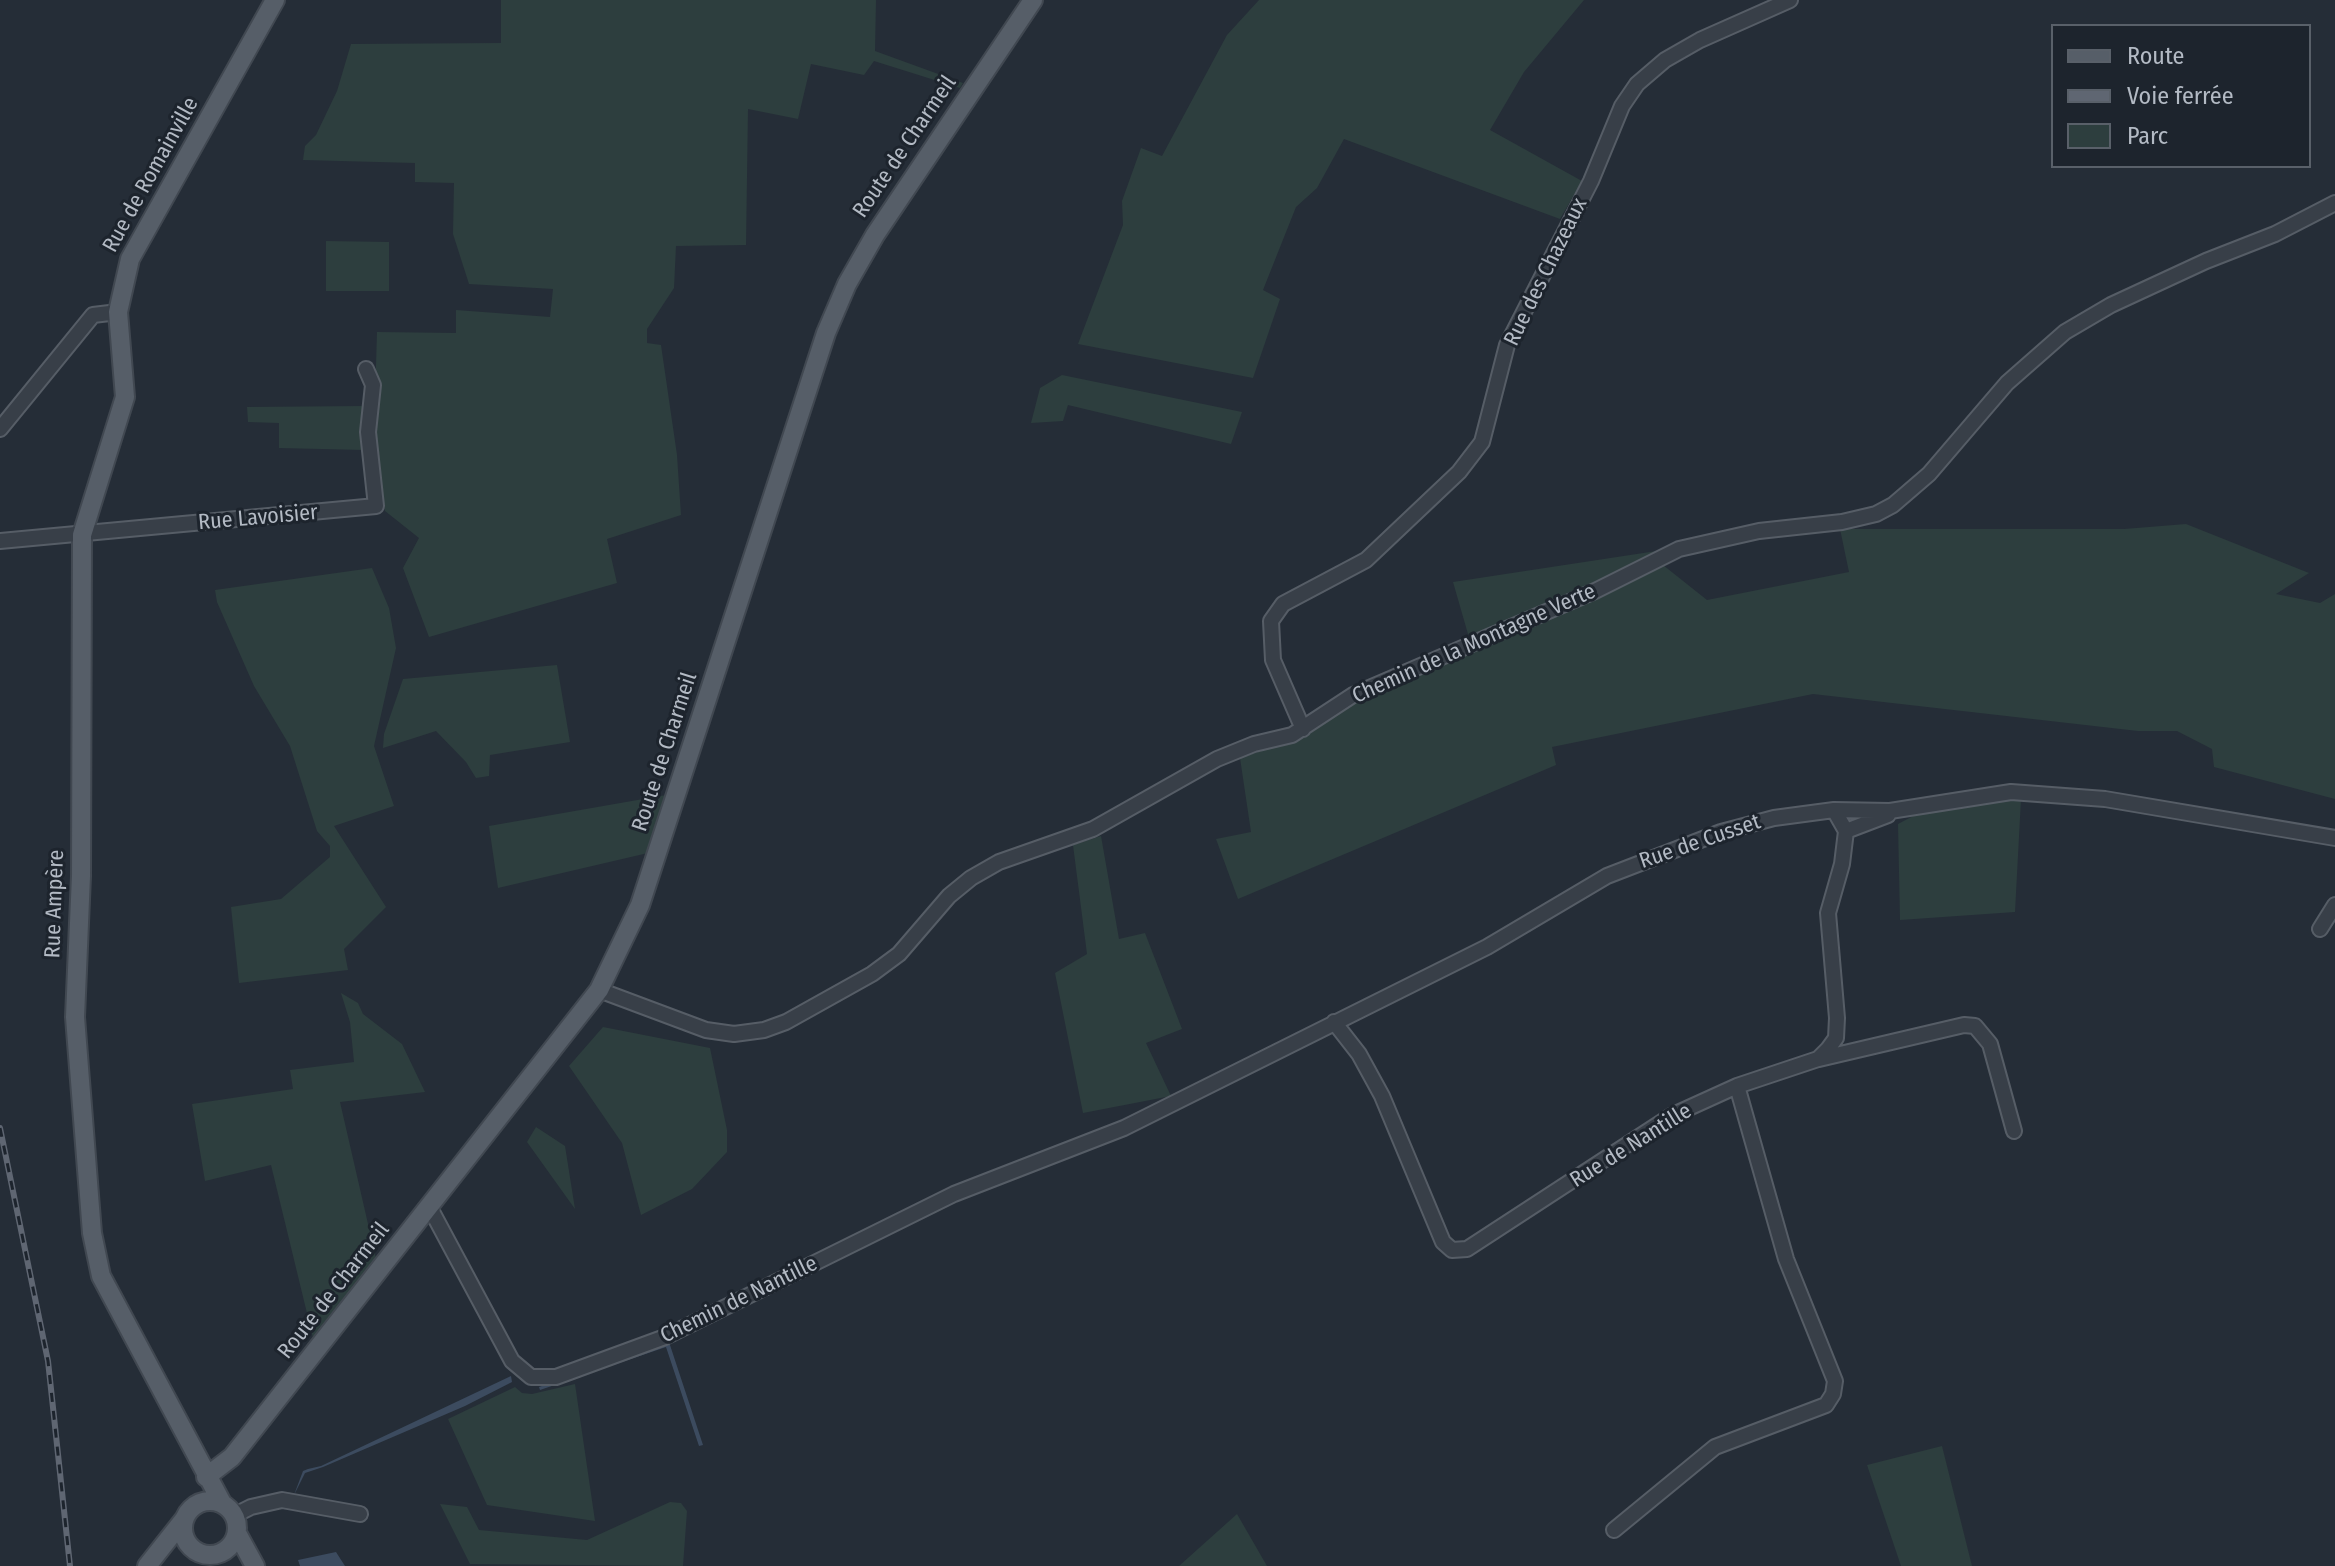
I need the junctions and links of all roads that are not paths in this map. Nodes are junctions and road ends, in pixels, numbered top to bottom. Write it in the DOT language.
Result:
graph roads {
  1 [pos="275,0"];
  2 [pos="1033,0"];
  3 [pos="1790,0"];
  4 [pos="2335,203"];
  5 [pos="118,312"];
  6 [pos="366,369"];
  7 [pos="0,429"];
  8 [pos="82,535"];
  9 [pos="0,541"];
  10 [pos="1303,729"];
  11 [pos="1834,810"];
  12 [pos="1890,811"];
  13 [pos="1846,831"];
  14 [pos="2335,838"];
  15 [pos="2335,905"];
  16 [pos="2320,929"];
  17 [pos="599,990"];
  18 [pos="1334,1022"];
  19 [pos="1836,1038"];
  20 [pos="1857,1052"];
  21 [pos="1818,1059"];
  22 [pos="1737,1086"];
  23 [pos="1124,1128"];
  24 [pos="2014,1131"];
  25 [pos="430,1208"];
  26 [pos="196,1454"];
  27 [pos="232,1457"];
  28 [pos="206,1477"];
  29 [pos="198,1504"];
  30 [pos="230,1514"];
  31 [pos="360,1514"];
  32 [pos="185,1518"];
  33 [pos="1614,1530"];
  34 [pos="191,1548"];
  35 [pos="224,1552"];
  36 [pos="148,1566"];
  37 [pos="253,1566"];
  1 -- 5 [label="main road, Rue de Romainville"];
  2 -- 17 [label="main road, Route de Charmeil"];
  3 -- 10 [label="street, Rue des Chazeaux"];
  4 -- 10 [label="street, Chemin de la Montagne Verte"];
  5 -- 7 [label="street"];
  5 -- 8 [label="main road, Rue Ampère"];
  6 -- 8 [label="street, Rue Lavoisier"];
  8 -- 9 [label="street, Rue Lavoisier"];
  8 -- 26 [label="main road, Rue Ampère"];
  10 -- 17 [label="street, Chemin de la Montagne Verte"];
  11 -- 12 [label="street, Rue de Cusset"];
  11 -- 13 [label="street"];
  11 -- 18 [label="street, Rue de Cusset"];
  12 -- 13 [label="street"];
  12 -- 14 [label="street, Rue de Cusset"];
  13 -- 19 [label="street"];
  15 -- 16 [label="street"];
  17 -- 25 [label="main road, Route de Charmeil"];
  18 -- 22 [label="street, Rue de Nantille"];
  18 -- 23 [label="street, Rue de Cusset"];
  19 -- 20 [label="street"];
  19 -- 21 [label="street"];
  20 -- 21 [label="street, Rue de Nantille"];
  20 -- 24 [label="street, Rue de Nantille"];
  21 -- 22 [label="street, Rue de Nantille"];
  22 -- 33 [label="street"];
  23 -- 25 [label="street, Chemin de Nantille"];
  25 -- 27 [label="main road, Route de Charmeil"];
  26 -- 27 [label="main road"];
  26 -- 28 [label="main road, Rue Ampère"];
  27 -- 28 [label="main road, Route de Charmeil"];
  27 -- 30 [label="main road, Route de Charmeil"];
  28 -- 29 [label="main road"];
  28 -- 30 [label="main road, Rue Ampère"];
  29 -- 30 [label="main road"];
  29 -- 32 [label="main road"];
  30 -- 31 [label="street"];
  30 -- 35 [label="main road"];
  30 -- 37 [label="main road, Rue Ampère"];
  32 -- 34 [label="main road"];
  32 -- 36 [label="main road"];
  34 -- 35 [label="main road"];
  34 -- 36 [label="main road"];
  35 -- 37 [label="main road"];
}
